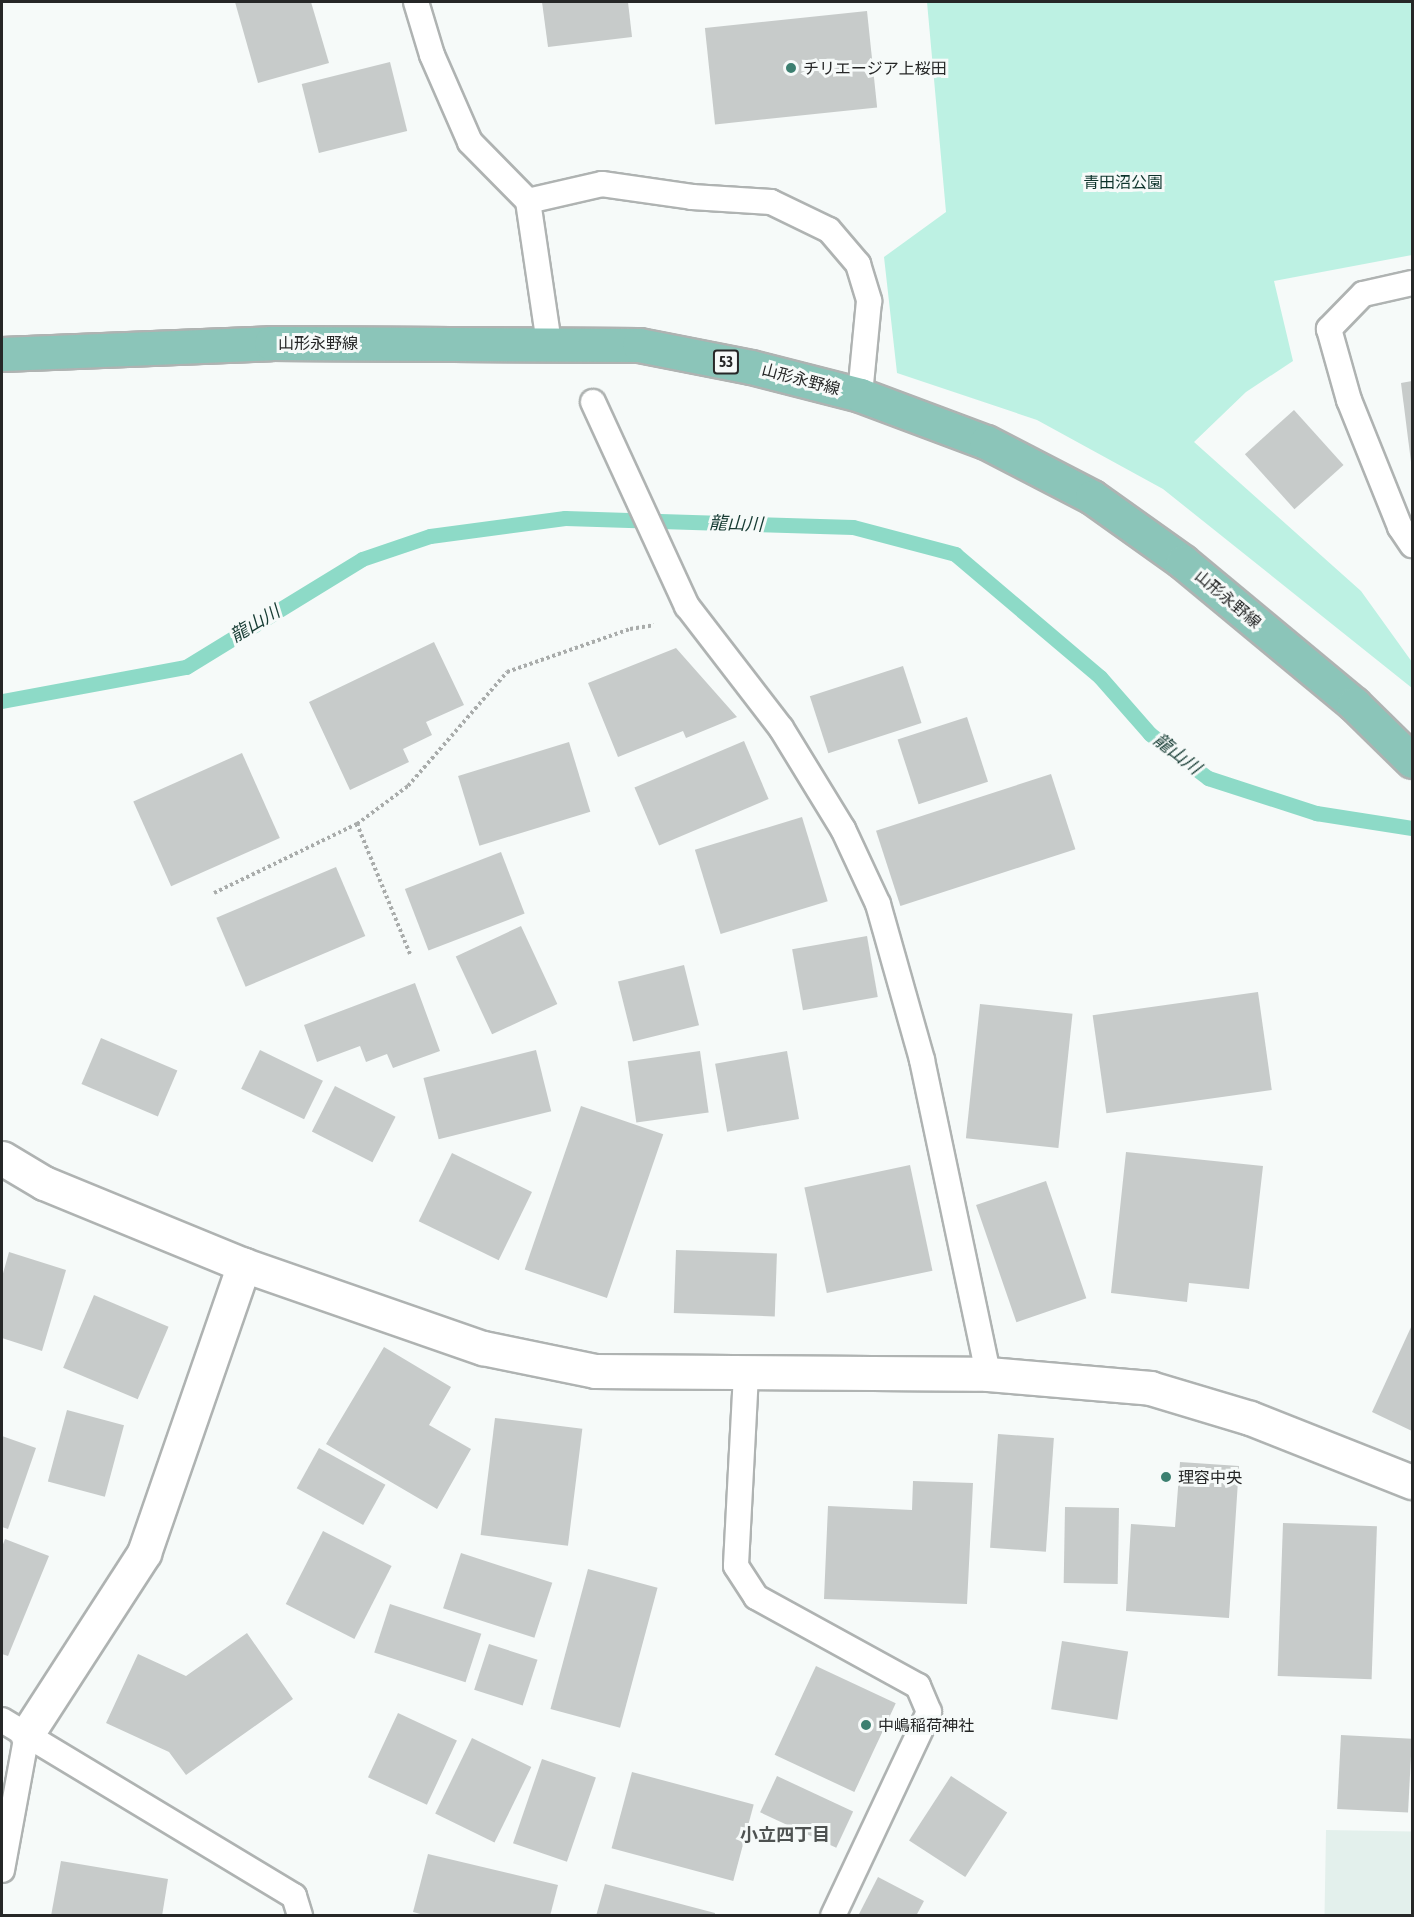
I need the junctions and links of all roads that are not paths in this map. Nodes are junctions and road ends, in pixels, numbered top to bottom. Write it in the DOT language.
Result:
graph roads {
  1 [pos="416,2"];
  2 [pos="528,201"];
  3 [pos="1413,284"];
  4 [pos="549,343"];
  5 [pos="2,354"];
  6 [pos="860,395"];
  7 [pos="593,402"];
  8 [pos="1413,545"];
  9 [pos="1413,761"];
  10 [pos="2,1158"];
  11 [pos="244,1265"];
  12 [pos="746,1374"];
  13 [pos="988,1374"];
  14 [pos="1413,1482"];
  15 [pos="14,1727"];
  16 [pos="2,1870"];
  17 [pos="300,1916"];
  18 [pos="833,1916"];
  1 -- 2 [label="lane"];
  2 -- 4 [label="lane"];
  2 -- 6 [label="lane"];
  3 -- 8 [label="lane"];
  4 -- 5 [label="main road, 山形永野線 / 53"];
  4 -- 6 [label="main road, 山形永野線 / 53"];
  6 -- 9 [label="main road, 山形永野線 / 53"];
  7 -- 13 [label="lane"];
  10 -- 11 [label="street"];
  11 -- 12 [label="street"];
  11 -- 15 [label="street"];
  12 -- 13 [label="street"];
  12 -- 18 [label="lane"];
  13 -- 14 [label="street"];
  15 -- 16 [label="lane"];
  15 -- 17 [label="lane"];
}
